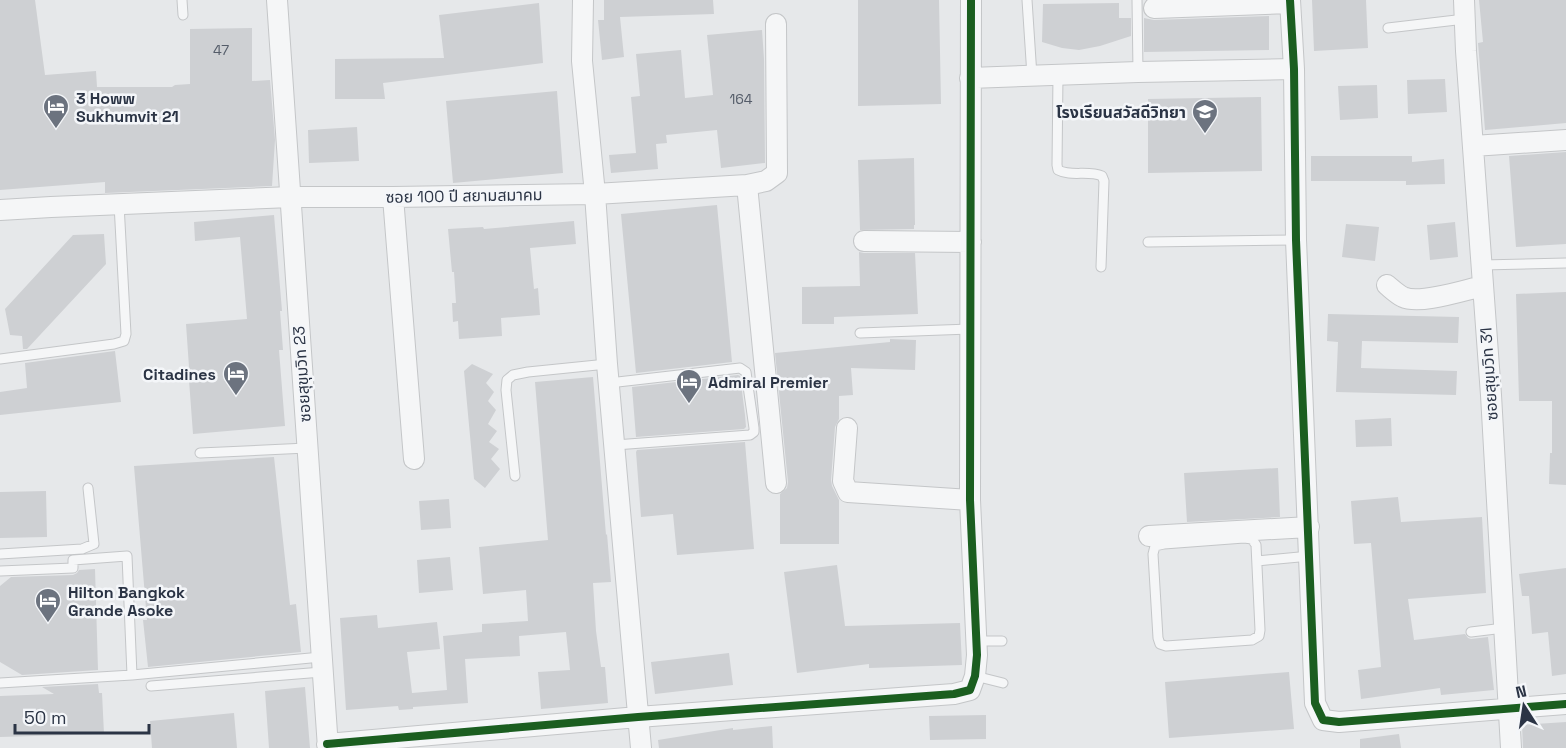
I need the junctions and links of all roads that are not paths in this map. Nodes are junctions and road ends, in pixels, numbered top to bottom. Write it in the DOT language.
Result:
graph roads {
  1 [pos="182,0"];
  2 [pos="277,0"];
  3 [pos="583,0"];
  4 [pos="971,0"];
  5 [pos="1027,0"];
  6 [pos="1290,1"];
  7 [pos="1145,4"];
  8 [pos="1464,10"];
  9 [pos="183,15"];
  10 [pos="776,24"];
  11 [pos="1388,27"];
  12 [pos="1294,69"];
  13 [pos="1138,72"];
  14 [pos="1058,75"];
  15 [pos="1032,76"];
  16 [pos="970,78"];
  17 [pos="1566,140"];
  18 [pos="1473,146"];
  19 [pos="747,185"];
  20 [pos="595,194"];
  21 [pos="291,197"];
  22 [pos="393,197"];
  23 [pos="119,204"];
  24 [pos="0,210"];
  25 [pos="1296,240"];
  26 [pos="864,241"];
  27 [pos="970,242"];
  28 [pos="1148,242"];
  29 [pos="1566,264"];
  30 [pos="1482,265"];
  31 [pos="1101,267"];
  32 [pos="1388,285"];
  33 [pos="1483,286"];
  34 [pos="970,329"];
  35 [pos="860,333"];
  36 [pos="0,359"];
  37 [pos="608,373"];
  38 [pos="847,428"];
  39 [pos="615,445"];
  40 [pos="306,448"];
  41 [pos="200,453"];
  42 [pos="414,459"];
  43 [pos="514,476"];
  44 [pos="776,483"];
  45 [pos="88,488"];
  46 [pos="970,501"];
  47 [pos="1309,526"];
  48 [pos="1149,536"];
  49 [pos="0,554"];
  50 [pos="1310,556"];
  51 [pos="1257,561"];
  52 [pos="0,571"];
  53 [pos="1504,628"];
  54 [pos="1471,632"];
  55 [pos="1002,640"];
  56 [pos="977,641"];
  57 [pos="321,664"];
  58 [pos="132,675"];
  59 [pos="975,676"];
  60 [pos="0,683"];
  61 [pos="1003,683"];
  62 [pos="151,686"];
  63 [pos="1566,704"];
  64 [pos="1509,708"];
  65 [pos="638,717"];
  66 [pos="327,746"];
  67 [pos="641,748"];
  68 [pos="1511,748"];
  1 -- 9 [label="lane"];
  2 -- 21 [label="street, ซอยสุขุมวิท 23"];
  3 -- 20 [label="street"];
  4 -- 16 [label="street"];
  5 -- 15 [label="lane"];
  6 -- 7 [label="street"];
  6 -- 12 [label="street"];
  7 -- 13 [label="lane"];
  8 -- 11 [label="lane"];
  8 -- 18 [label="street, ซอยสุขุมวิท 31"];
  10 -- 19 [label="street, ซอย 100 ปี สยามสมาคม"];
  12 -- 13 [label="street"];
  12 -- 25 [label="street"];
  13 -- 14 [label="street"];
  14 -- 15 [label="street"];
  14 -- 31 [label="lane"];
  15 -- 16 [label="street"];
  16 -- 27 [label="street"];
  17 -- 18 [label="street"];
  18 -- 30 [label="street, ซอยสุขุมวิท 31"];
  19 -- 20 [label="street, ซอย 100 ปี สยามสมาคม"];
  19 -- 44 [label="street"];
  20 -- 22 [label="street, ซอย 100 ปี สยามสมาคม"];
  20 -- 37 [label="street"];
  21 -- 22 [label="street, ซอย 100 ปี สยามสมาคม"];
  21 -- 23 [label="street, ซอย 100 ปี สยามสมาคม"];
  21 -- 40 [label="street, ซอยสุขุมวิท 23"];
  22 -- 42 [label="street"];
  23 -- 24 [label="street, ซอย 100 ปี สยามสมาคม"];
  23 -- 36 [label="lane"];
  25 -- 28 [label="lane"];
  25 -- 47 [label="street"];
  26 -- 27 [label="street"];
  27 -- 34 [label="street"];
  29 -- 30 [label="lane"];
  30 -- 33 [label="street, ซอยสุขุมวิท 31"];
  32 -- 33 [label="street"];
  33 -- 53 [label="street, ซอยสุขุมวิท 31"];
  34 -- 35 [label="lane"];
  34 -- 46 [label="street"];
  37 -- 39 [label="street"];
  37 -- 39 [label="lane"];
  37 -- 43 [label="lane"];
  38 -- 46 [label="street"];
  39 -- 65 [label="street"];
  40 -- 41 [label="lane"];
  40 -- 57 [label="street, ซอยสุขุมวิท 23"];
  45 -- 49 [label="lane"];
  46 -- 56 [label="street"];
  47 -- 48 [label="street"];
  47 -- 50 [label="street"];
  50 -- 51 [label="lane"];
  50 -- 64 [label="street"];
  51 -- 51 [label="lane"];
  52 -- 58 [label="lane"];
  53 -- 54 [label="lane"];
  53 -- 64 [label="street, ซอยสุขุมวิท 31"];
  55 -- 56 [label="lane"];
  56 -- 59 [label="street"];
  57 -- 58 [label="lane"];
  57 -- 62 [label="lane"];
  57 -- 66 [label="street, ซอยสุขุมวิท 23"];
  58 -- 60 [label="lane"];
  59 -- 61 [label="lane"];
  59 -- 65 [label="street"];
  63 -- 64 [label="street"];
  64 -- 68 [label="street, ซอยสุขุมวิท 31"];
  65 -- 66 [label="street"];
  65 -- 67 [label="street"];
}
